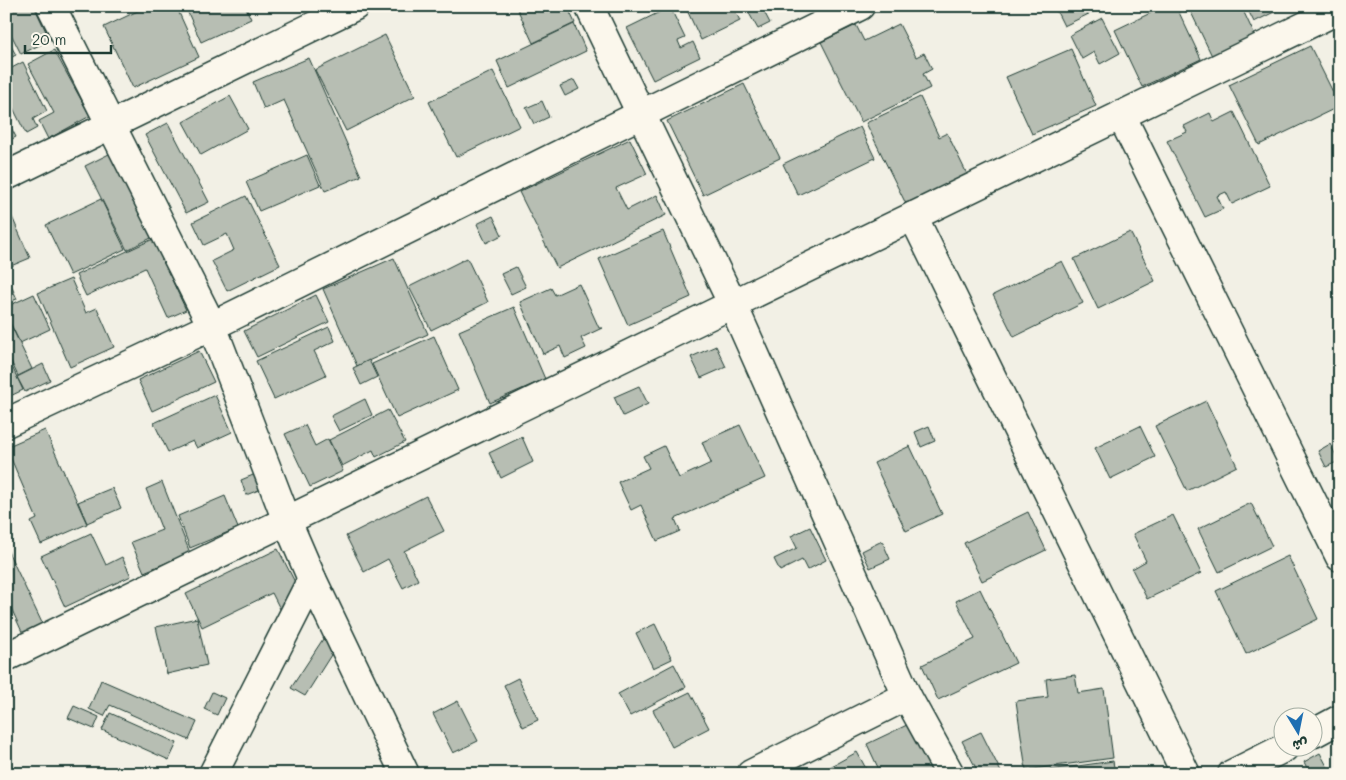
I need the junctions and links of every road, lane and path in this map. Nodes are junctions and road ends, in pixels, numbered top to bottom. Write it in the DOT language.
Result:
graph roads {
  1 [pos="51,6"];
  2 [pos="355,6"];
  3 [pos="589,6"];
  4 [pos="860,6"];
  5 [pos="1335,15"];
  6 [pos="640,113"];
  7 [pos="1121,114"];
  8 [pos="111,125"];
  9 [pos="6,176"];
  10 [pos="913,216"];
  11 [pos="733,305"];
  12 [pos="212,326"];
  13 [pos="6,423"];
  14 [pos="286,521"];
  15 [pos="1340,557"];
  16 [pos="312,579"];
  17 [pos="6,657"];
  18 [pos="907,696"];
  19 [pos="1340,719"];
  20 [pos="1324,728"];
  21 [pos="1274,753"];
  22 [pos="213,774"];
  23 [pos="405,774"];
  24 [pos="751,774"];
  25 [pos="950,774"];
  26 [pos="1186,774"];
  27 [pos="1232,774"];
  1 -- 8 [label="street"];
  2 -- 8 [label="street"];
  3 -- 6 [label="street"];
  4 -- 6 [label="street"];
  5 -- 7 [label="street"];
  6 -- 11 [label="street"];
  6 -- 12 [label="street"];
  7 -- 10 [label="street"];
  7 -- 15 [label="street"];
  8 -- 9 [label="street"];
  8 -- 12 [label="street"];
  10 -- 11 [label="street"];
  10 -- 26 [label="street"];
  11 -- 14 [label="street"];
  11 -- 18 [label="street"];
  12 -- 13 [label="street"];
  12 -- 14 [label="street"];
  14 -- 16 [label="street"];
  14 -- 17 [label="street"];
  16 -- 22 [label="street"];
  16 -- 23 [label="street"];
  18 -- 24 [label="street"];
  18 -- 25 [label="street"];
  19 -- 20 [label="street"];
  21 -- 27 [label="street"];
}
